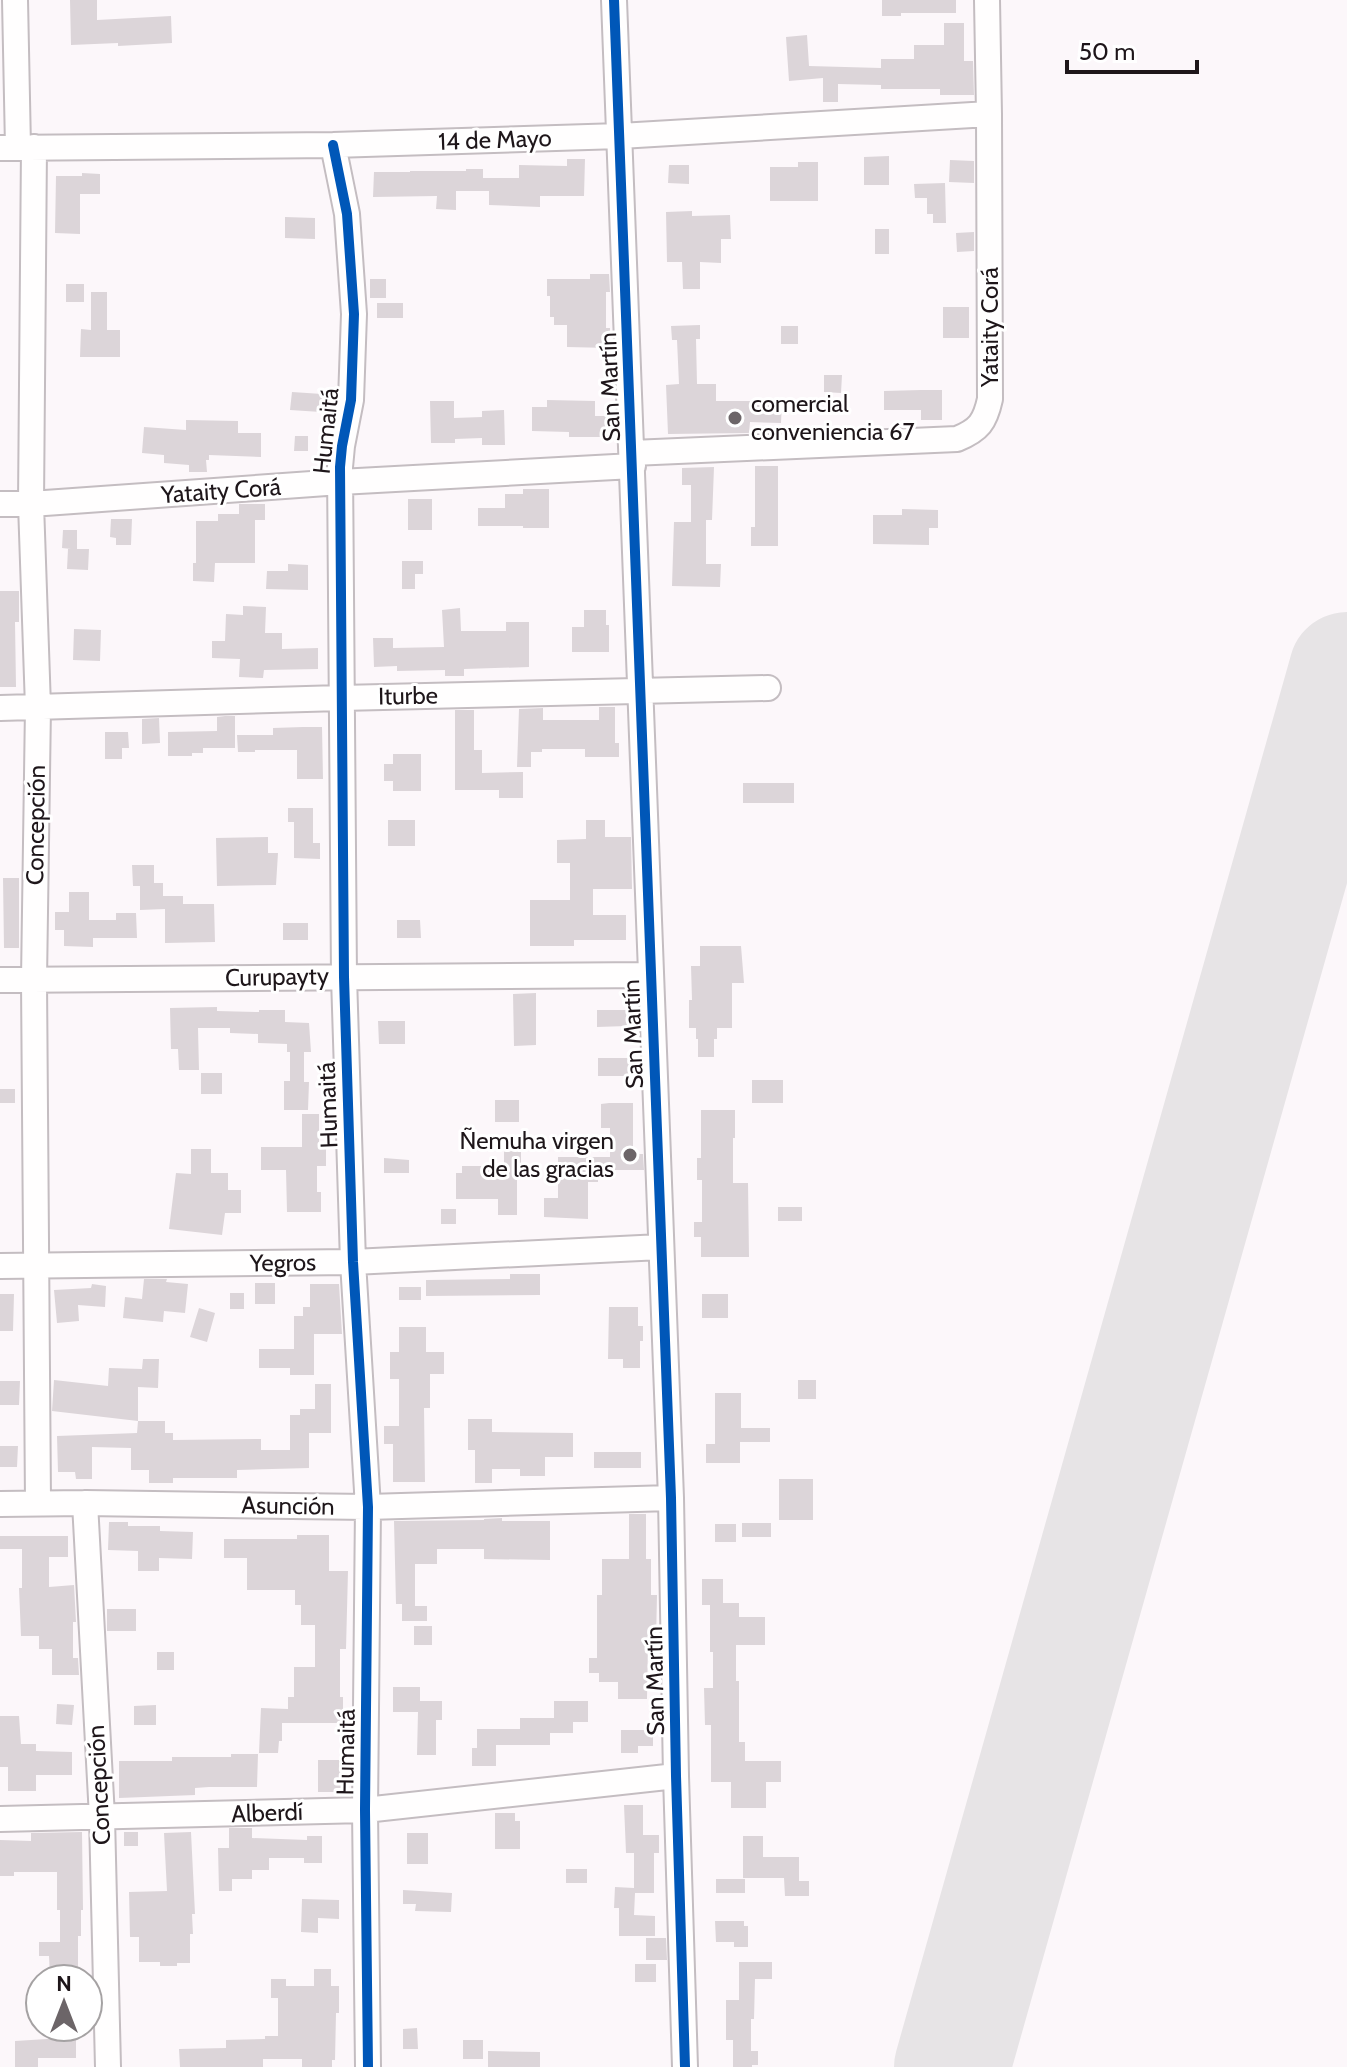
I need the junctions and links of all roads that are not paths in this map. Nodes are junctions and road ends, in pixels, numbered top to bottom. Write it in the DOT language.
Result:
graph roads {
  1 [pos="15,0"];
  2 [pos="614,0"];
  3 [pos="987,0"];
  4 [pos="989,114"];
  5 [pos="620,136"];
  6 [pos="333,145"];
  7 [pos="17,147"];
  8 [pos="633,460"];
  9 [pos="340,482"];
  10 [pos="0,504"];
  11 [pos="31,504"];
  12 [pos="768,688"];
  13 [pos="642,692"];
  14 [pos="341,698"];
  15 [pos="38,707"];
  16 [pos="0,708"];
  17 [pos="651,975"];
  18 [pos="344,977"];
  19 [pos="0,980"];
  20 [pos="34,980"];
  21 [pos="661,1247"];
  22 [pos="353,1262"];
  23 [pos="0,1266"];
  24 [pos="36,1267"];
  25 [pos="671,1498"];
  26 [pos="38,1503"];
  27 [pos="85,1503"];
  28 [pos="0,1504"];
  29 [pos="368,1507"];
  30 [pos="676,1776"];
  31 [pos="365,1810"];
  32 [pos="102,1817"];
  33 [pos="0,1819"];
  34 [pos="108,2067"];
  35 [pos="368,2067"];
  36 [pos="685,2067"];
  1 -- 7 [label="street, Concepción"];
  2 -- 5 [label="street, San Martín"];
  3 -- 4 [label="street, Yataity Corá"];
  4 -- 5 [label="street, 14 de Mayo"];
  4 -- 8 [label="street, Yataity Corá"];
  5 -- 6 [label="street, 14 de Mayo"];
  5 -- 8 [label="street, San Martín"];
  6 -- 7 [label="street, 14 de Mayo"];
  6 -- 9 [label="street, Humaitá"];
  7 -- 11 [label="street, Concepción"];
  8 -- 9 [label="street, Yataity Corá"];
  8 -- 13 [label="street, San Martín"];
  9 -- 11 [label="street, Yataity Corá"];
  9 -- 14 [label="street, Humaitá"];
  10 -- 11 [label="street, Yataity Corá"];
  11 -- 15 [label="street, Concepción"];
  12 -- 13 [label="street, Iturbe"];
  13 -- 14 [label="street, Iturbe"];
  13 -- 17 [label="street, San Martín"];
  14 -- 15 [label="street, Iturbe"];
  14 -- 18 [label="street, Humaitá"];
  15 -- 16 [label="street, Iturbe"];
  15 -- 20 [label="street, Concepción"];
  17 -- 18 [label="street, Curupayty"];
  17 -- 21 [label="street, San Martín"];
  18 -- 20 [label="street, Curupayty"];
  18 -- 22 [label="street, Humaitá"];
  19 -- 20 [label="street, Curupayty"];
  20 -- 24 [label="street, Concepción"];
  21 -- 22 [label="street, Yegros"];
  21 -- 25 [label="street, San Martín"];
  22 -- 24 [label="street, Yegros"];
  22 -- 29 [label="street, Humaitá"];
  23 -- 24 [label="street, Yegros"];
  24 -- 26 [label="street, Concepción"];
  25 -- 29 [label="street, Asunción"];
  25 -- 30 [label="street, San Martín"];
  26 -- 27 [label="street, Asunción"];
  26 -- 28 [label="street, Asunción"];
  27 -- 29 [label="street, Asunción"];
  27 -- 32 [label="street, Concepción"];
  29 -- 31 [label="street, Humaitá"];
  30 -- 31 [label="street, Alberdí"];
  30 -- 36 [label="street, San Martín"];
  31 -- 32 [label="street, Alberdí"];
  31 -- 35 [label="street, Humaitá"];
  32 -- 33 [label="street, Alberdí"];
  32 -- 34 [label="street, Concepción"];
}
